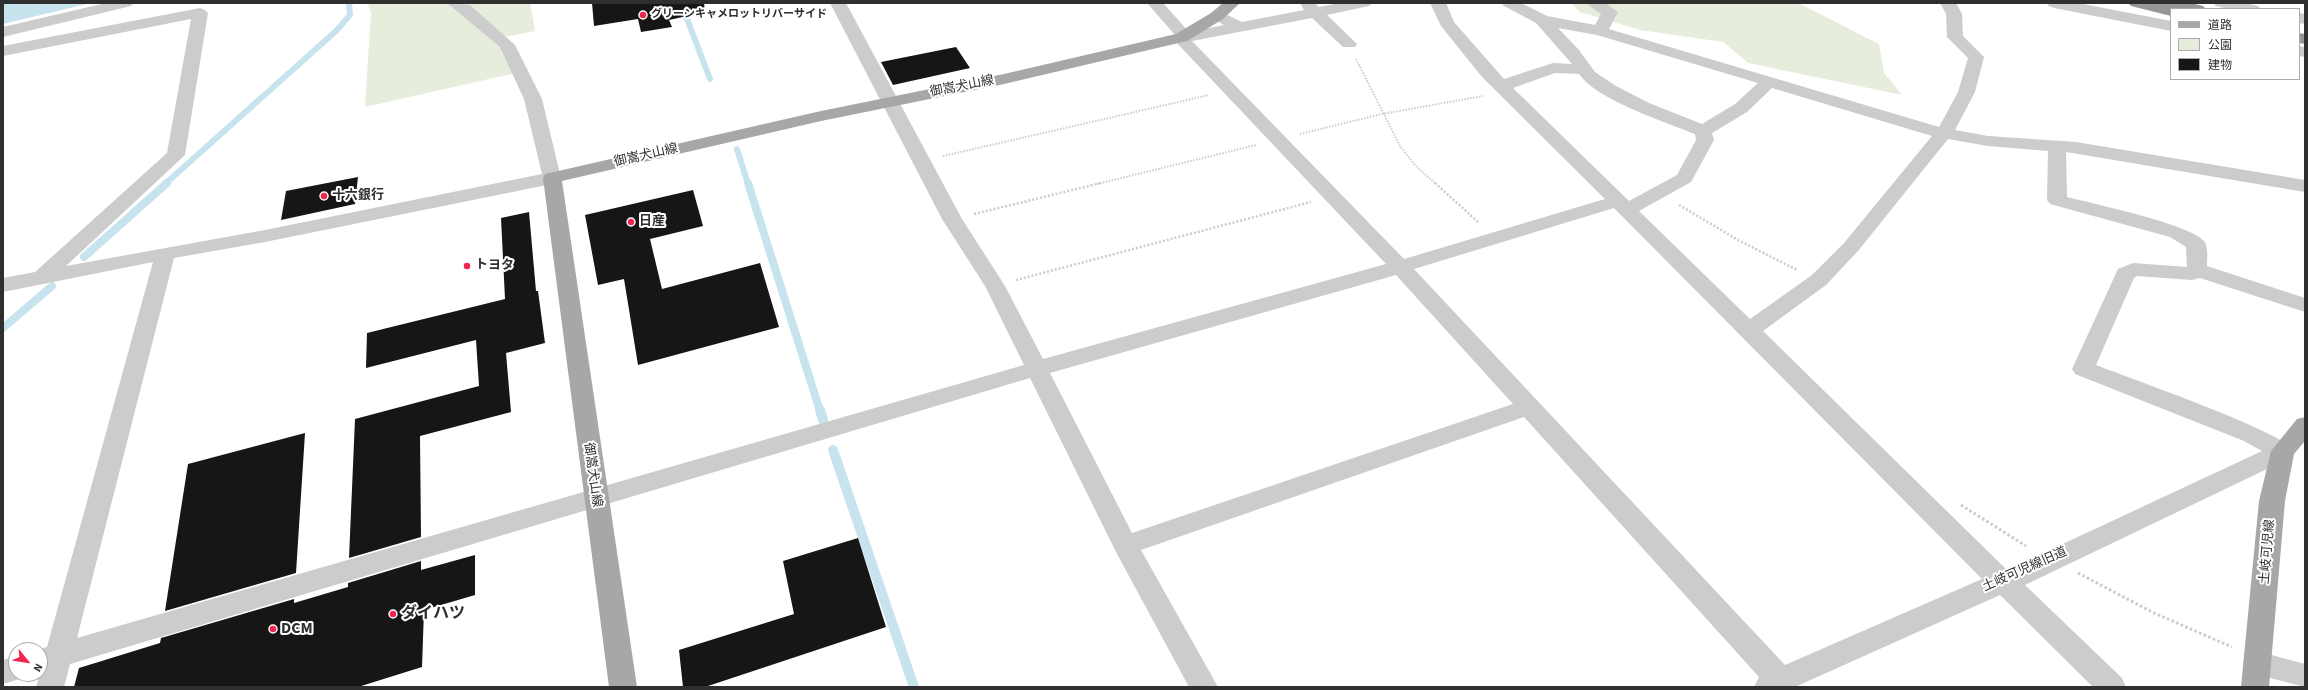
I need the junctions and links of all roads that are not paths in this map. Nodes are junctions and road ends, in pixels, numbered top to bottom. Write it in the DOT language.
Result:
graph roads {
  1 [pos="126,3"];
  2 [pos="455,3"];
  3 [pos="838,3"];
  4 [pos="1155,3"];
  5 [pos="1232,3"];
  6 [pos="1364,3"];
  7 [pos="1438,3"];
  8 [pos="1509,3"];
  9 [pos="1594,3"];
  10 [pos="1948,3"];
  11 [pos="2054,3"];
  12 [pos="2136,3"];
  13 [pos="2167,3"];
  14 [pos="2221,3"];
  15 [pos="1310,7"];
  16 [pos="2193,8"];
  17 [pos="2248,8"];
  18 [pos="2170,11"];
  19 [pos="1217,16"];
  20 [pos="1542,20"];
  21 [pos="2170,26"];
  22 [pos="1240,27"];
  23 [pos="1600,31"];
  24 [pos="3,32"];
  25 [pos="1183,37"];
  26 [pos="1349,44"];
  27 [pos="3,51"];
  28 [pos="1582,69"];
  29 [pos="1770,81"];
  30 [pos="1504,89"];
  31 [pos="889,101"];
  32 [pos="1703,131"];
  33 [pos="1941,133"];
  34 [pos="2057,146"];
  35 [pos="552,178"];
  36 [pos="2305,186"];
  37 [pos="1621,206"];
  38 [pos="165,253"];
  39 [pos="1400,267"];
  40 [pos="2196,270"];
  41 [pos="43,276"];
  42 [pos="3,285"];
  43 [pos="2305,305"];
  44 [pos="1749,330"];
  45 [pos="1036,369"];
  46 [pos="1529,407"];
  47 [pos="2305,425"];
  48 [pos="2283,451"];
  49 [pos="595,497"];
  50 [pos="1126,545"];
  51 [pos="2004,583"];
  52 [pos="49,659"];
  53 [pos="2257,669"];
  54 [pos="2305,676"];
  55 [pos="1774,684"];
  56 [pos="50,687"];
  57 [pos="623,687"];
  58 [pos="1204,687"];
  59 [pos="2112,687"];
  1 -- 24 [label="street"];
  2 -- 35 [label="street"];
  3 -- 31 [label="street"];
  4 -- 25 [label="street"];
  5 -- 19 [label="main road, 御嵩犬山線"];
  6 -- 15 [label="street"];
  7 -- 30 [label="street"];
  8 -- 20 [label="street"];
  9 -- 23 [label="street"];
  10 -- 33 [label="street"];
  11 -- 21 [label="street"];
  12 -- 18 [label="highway"];
  13 -- 16 [label="highway"];
  14 -- 17 [label="street"];
  15 -- 22 [label="street"];
  15 -- 26 [label="street"];
  19 -- 22 [label="street"];
  19 -- 25 [label="main road, 御嵩犬山線"];
  20 -- 23 [label="street"];
  20 -- 28 [label="street"];
  22 -- 25 [label="street"];
  23 -- 29 [label="street"];
  25 -- 31 [label="main road, 御嵩犬山線"];
  25 -- 39 [label="street"];
  27 -- 41 [label="street"];
  28 -- 30 [label="street"];
  28 -- 32 [label="street"];
  29 -- 32 [label="street"];
  29 -- 33 [label="street"];
  30 -- 37 [label="street"];
  31 -- 35 [label="main road, 御嵩犬山線"];
  31 -- 45 [label="street"];
  32 -- 37 [label="street"];
  33 -- 34 [label="street"];
  33 -- 44 [label="street"];
  34 -- 36 [label="street"];
  34 -- 40 [label="street"];
  35 -- 38 [label="street"];
  35 -- 49 [label="main road, 御嵩犬山線"];
  37 -- 39 [label="street"];
  37 -- 44 [label="street"];
  38 -- 41 [label="street"];
  38 -- 52 [label="street"];
  39 -- 45 [label="street"];
  39 -- 46 [label="street"];
  40 -- 43 [label="street"];
  40 -- 48 [label="street"];
  41 -- 42 [label="street"];
  44 -- 51 [label="street"];
  45 -- 49 [label="street"];
  45 -- 50 [label="street"];
  46 -- 50 [label="street"];
  46 -- 55 [label="street"];
  47 -- 48 [label="main road, 土岐可児線"];
  48 -- 51 [label="street, 土岐可児線旧道"];
  48 -- 53 [label="main road, 土岐可児線"];
  49 -- 52 [label="street"];
  49 -- 57 [label="main road, 御嵩犬山線"];
  50 -- 58 [label="street"];
  51 -- 55 [label="street, 土岐可児線旧道"];
  51 -- 59 [label="street"];
  52 -- 56 [label="street"];
  53 -- 54 [label="street"];
}
